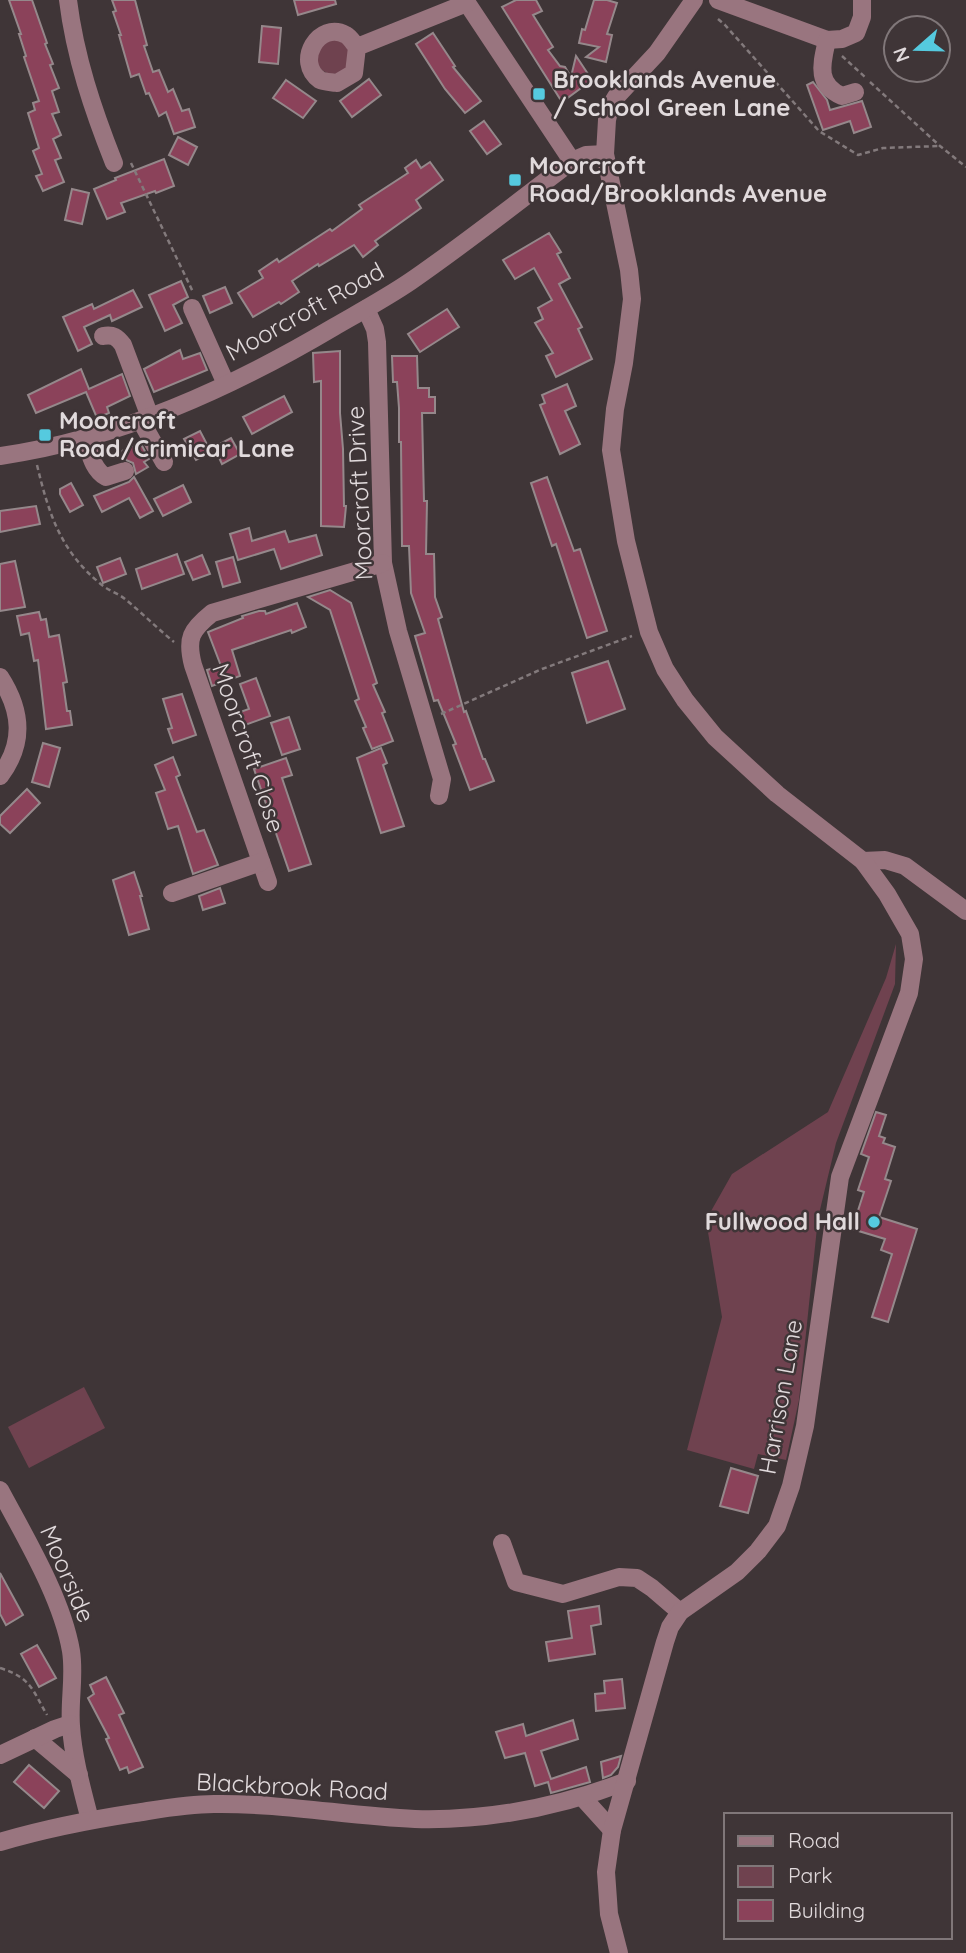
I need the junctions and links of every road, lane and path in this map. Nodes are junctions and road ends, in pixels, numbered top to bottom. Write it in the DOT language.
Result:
graph roads {
  1 [pos="68,0"];
  2 [pos="694,0"];
  3 [pos="718,0"];
  4 [pos="863,0"];
  5 [pos="466,1"];
  6 [pos="722,23"];
  7 [pos="827,40"];
  8 [pos="357,47"];
  9 [pos="855,92"];
  10 [pos="605,155"];
  11 [pos="572,161"];
  12 [pos="114,163"];
  13 [pos="966,166"];
  14 [pos="195,305"];
  15 [pos="366,309"];
  16 [pos="103,336"];
  17 [pos="226,384"];
  18 [pos="146,419"];
  19 [pos="85,438"];
  20 [pos="33,451"];
  21 [pos="0,456"];
  22 [pos="164,462"];
  23 [pos="125,471"];
  24 [pos="383,563"];
  25 [pos="649,632"];
  26 [pos="189,650"];
  27 [pos="0,677"];
  28 [pos="424,721"];
  29 [pos="0,776"];
  30 [pos="439,796"];
  31 [pos="863,861"];
  32 [pos="261,862"];
  33 [pos="268,883"];
  34 [pos="173,893"];
  35 [pos="966,911"];
  36 [pos="0,1490"];
  37 [pos="502,1543"];
  38 [pos="680,1612"];
  39 [pos="0,1668"];
  40 [pos="63,1727"];
  41 [pos="35,1738"];
  42 [pos="0,1755"];
  43 [pos="79,1775"];
  44 [pos="627,1781"];
  45 [pos="583,1798"];
  46 [pos="90,1820"];
  47 [pos="612,1830"];
  48 [pos="0,1842"];
  49 [pos="620,1953"];
  1 -- 12 [label="street"];
  2 -- 10 [label="street, Harrison Lane"];
  3 -- 7 [label="street"];
  4 -- 7 [label="street"];
  5 -- 8 [label="street"];
  5 -- 11 [label="street"];
  6 -- 13 [label="path"];
  7 -- 9 [label="street"];
  10 -- 11 [label="street, Moorcroft Road"];
  10 -- 25 [label="street, Harrison Lane"];
  11 -- 15 [label="street, Moorcroft Road"];
  12 -- 14 [label="path"];
  14 -- 17 [label="street"];
  15 -- 17 [label="street, Moorcroft Road"];
  15 -- 24 [label="street, Moorcroft Drive"];
  16 -- 18 [label="street"];
  17 -- 18 [label="street, Moorcroft Road"];
  18 -- 19 [label="street, Moorcroft Road"];
  18 -- 22 [label="street"];
  19 -- 20 [label="street, Moorcroft Road"];
  19 -- 23 [label="street"];
  20 -- 21 [label="street, Moorcroft Road"];
  20 -- 26 [label="path"];
  24 -- 26 [label="street"];
  24 -- 28 [label="street, Moorcroft Drive"];
  25 -- 28 [label="path"];
  25 -- 31 [label="street, Harrison Lane"];
  26 -- 32 [label="street, Moorcroft Close"];
  27 -- 29 [label="street"];
  28 -- 30 [label="street, Moorcroft Drive"];
  31 -- 35 [label="street"];
  31 -- 38 [label="street, Harrison Lane"];
  32 -- 33 [label="street, Moorcroft Close"];
  32 -- 34 [label="street, Moorcroft Close"];
  36 -- 40 [label="street, Moorside"];
  37 -- 38 [label="street"];
  38 -- 44 [label="street, Harrison Lane"];
  39 -- 40 [label="path"];
  40 -- 41 [label="street"];
  40 -- 43 [label="street, Moorside"];
  41 -- 42 [label="street"];
  41 -- 43 [label="street"];
  43 -- 46 [label="street, Moorside"];
  44 -- 45 [label="street, Blackbrook Road"];
  44 -- 47 [label="street, Harrison Lane"];
  45 -- 46 [label="street, Blackbrook Road"];
  45 -- 47 [label="street"];
  46 -- 48 [label="street, Blackbrook Road"];
  47 -- 49 [label="street, Harrison Lane"];
}
